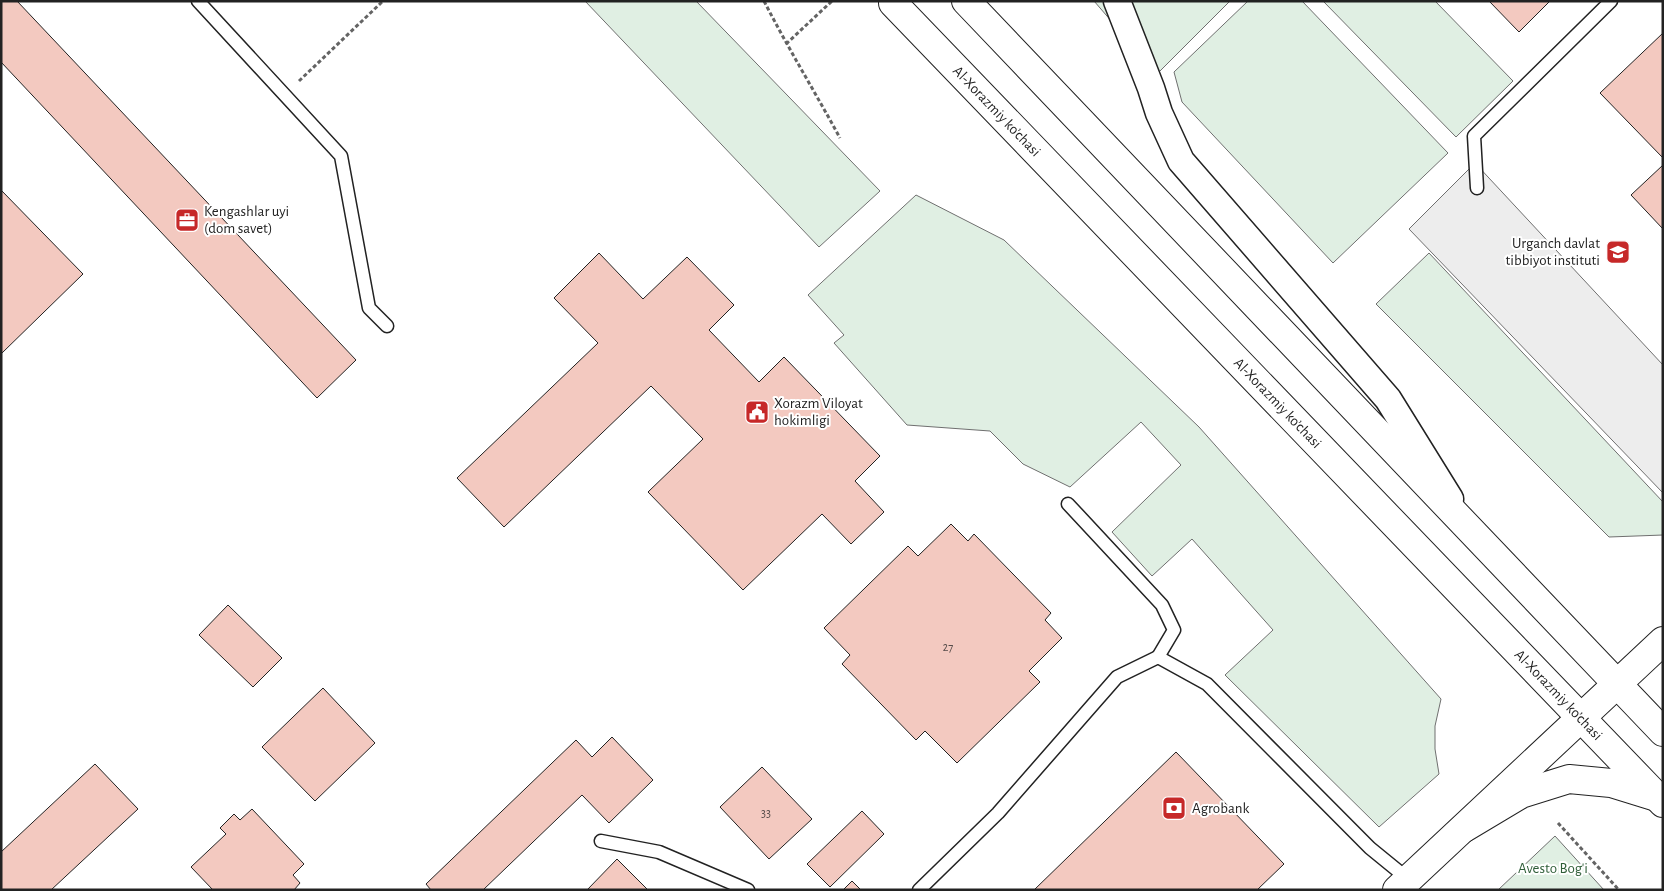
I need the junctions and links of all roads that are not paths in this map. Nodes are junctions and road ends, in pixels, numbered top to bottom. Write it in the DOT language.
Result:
graph roads {
  1 [pos="198,1"];
  2 [pos="966,1"];
  3 [pos="1117,1"];
  4 [pos="1611,1"];
  5 [pos="893,3"];
  6 [pos="1476,188"];
  7 [pos="387,326"];
  8 [pos="1068,504"];
  9 [pos="1467,528"];
  10 [pos="1663,641"];
  11 [pos="1158,657"];
  12 [pos="1616,684"];
  13 [pos="1580,718"];
  14 [pos="1663,732"];
  15 [pos="1660,800"];
  16 [pos="1464,828"];
  17 [pos="601,841"];
  18 [pos="1403,885"];
  19 [pos="748,890"];
  20 [pos="919,890"];
  1 -- 7 [label="lane"];
  2 -- 9 [label="main road"];
  3 -- 9 [label="street"];
  4 -- 6 [label="lane"];
  5 -- 13 [label="main road, Al-Xorazmiy ko’chasi"];
  8 -- 11 [label="lane"];
  9 -- 12 [label="main road"];
  10 -- 12 [label="main road"];
  11 -- 18 [label="lane"];
  11 -- 20 [label="lane"];
  12 -- 13 [label="main road"];
  12 -- 14 [label="main road"];
  13 -- 15 [label="main road, Al-Xorazmiy ko’chasi"];
  13 -- 16 [label="main road"];
  15 -- 16 [label="main road"];
  16 -- 18 [label="main road"];
  17 -- 19 [label="lane"];
}
